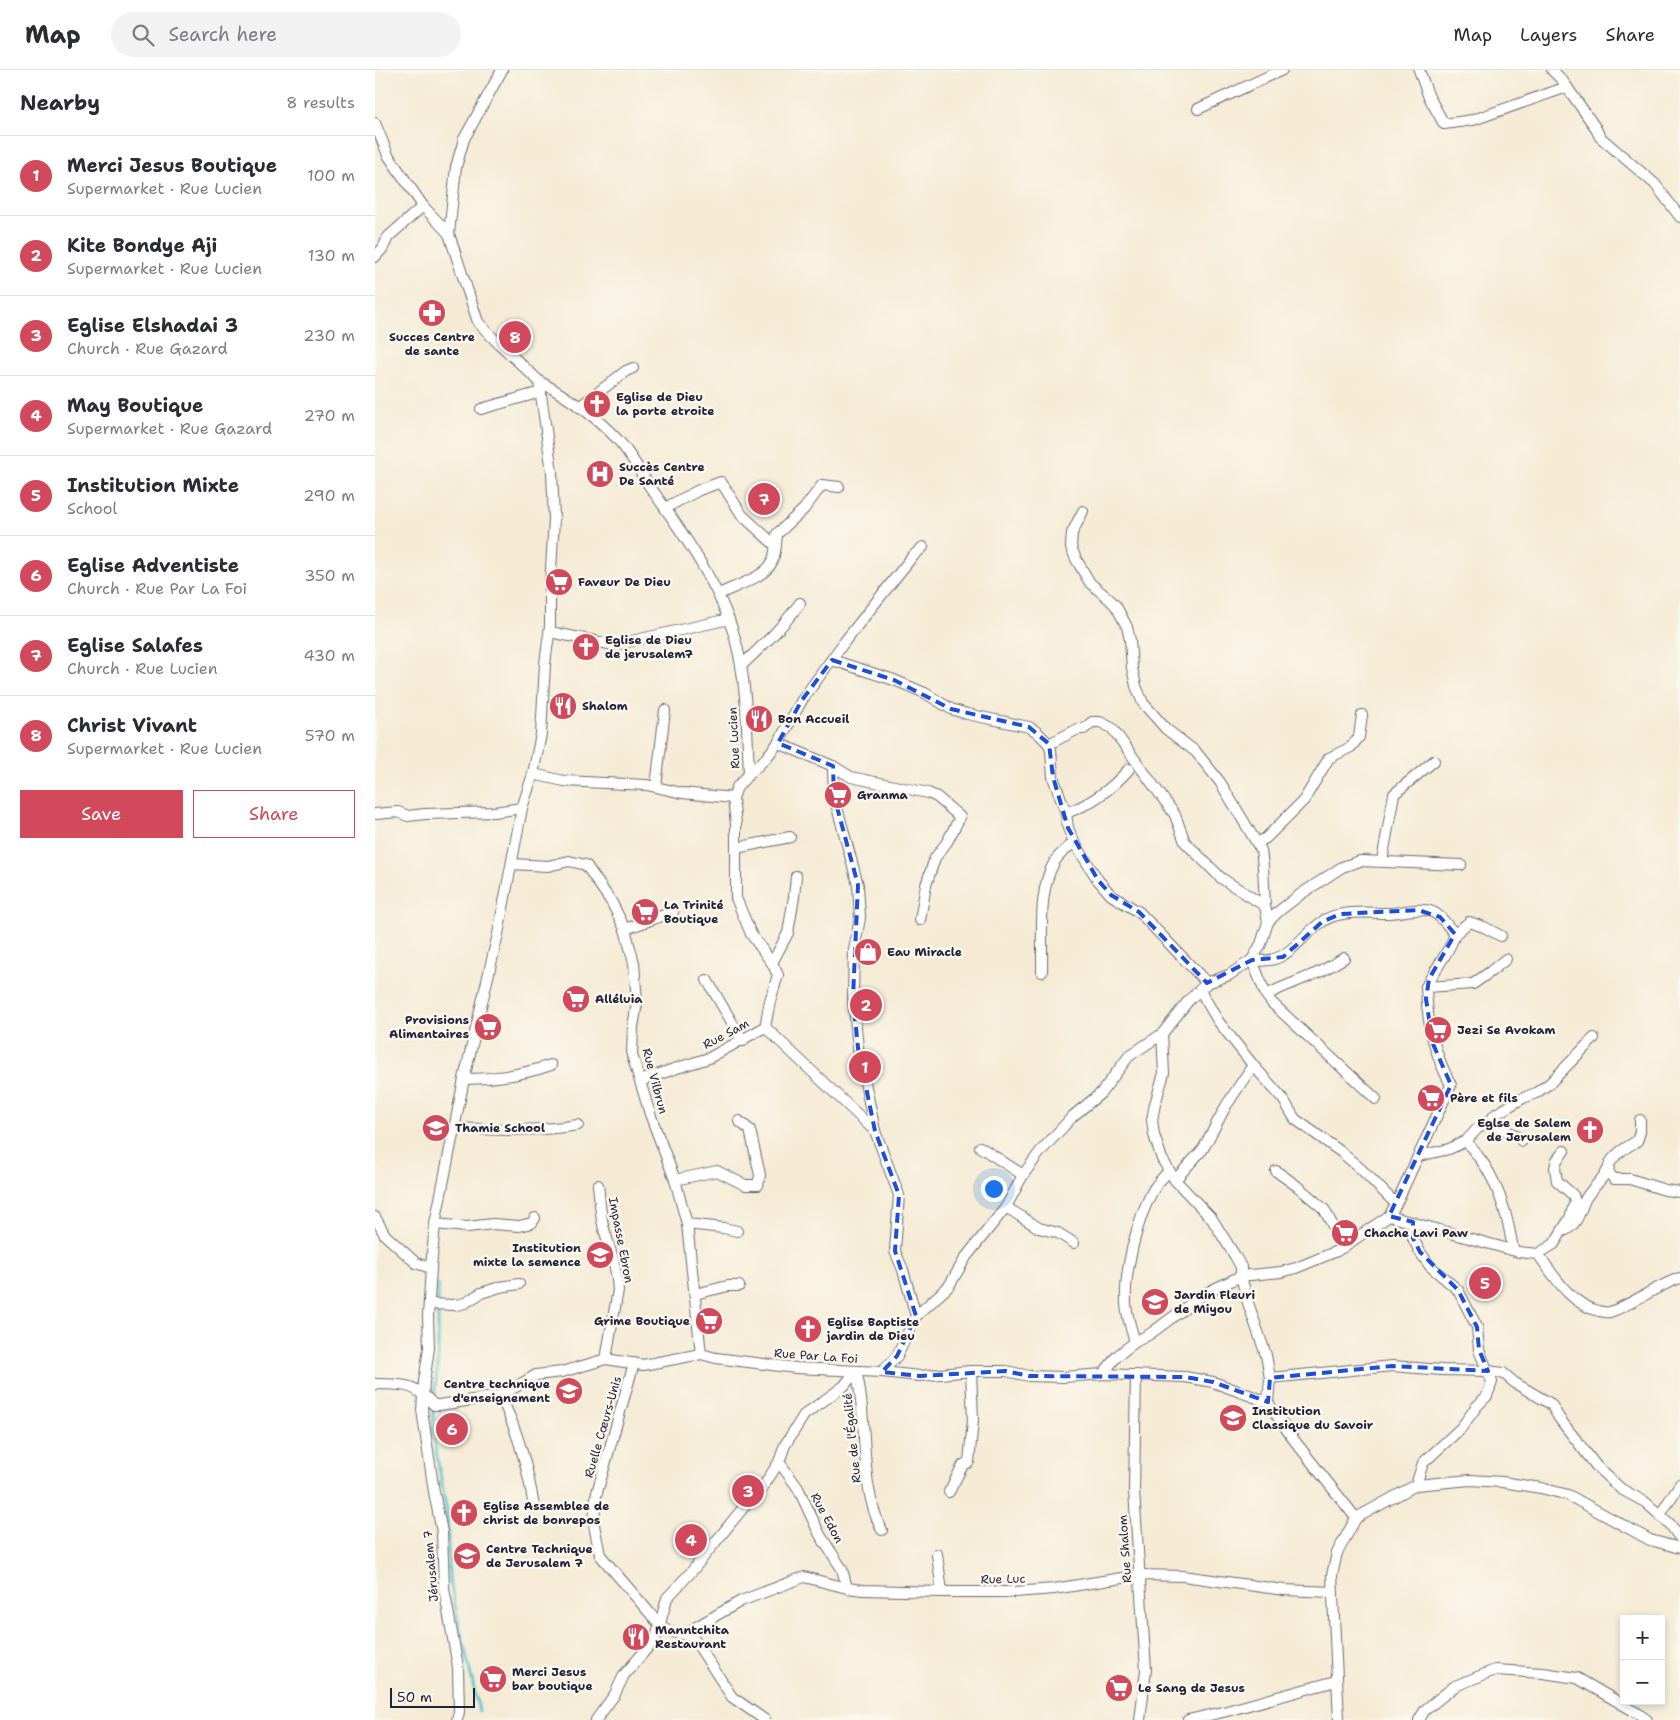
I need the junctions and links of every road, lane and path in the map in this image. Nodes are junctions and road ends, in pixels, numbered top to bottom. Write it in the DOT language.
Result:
graph roads {
  1 [pos="502,70"];
  2 [pos="1282,70"];
  3 [pos="1419,70"];
  4 [pos="1552,70"];
  5 [pos="1567,87"];
  6 [pos="1198,109"];
  7 [pos="375,123"];
  8 [pos="423,206"];
  9 [pos="1680,217"];
  10 [pos="449,234"];
  11 [pos="375,257"];
  12 [pos="633,368"];
  13 [pos="540,387"];
  14 [pos="579,407"];
  15 [pos="481,409"];
  16 [pos="839,487"];
  17 [pos="665,508"];
  18 [pos="1083,512"];
  19 [pos="776,546"];
  20 [pos="923,547"];
  21 [pos="719,594"];
  22 [pos="800,603"];
  23 [pos="729,619"];
  24 [pos="549,632"];
  25 [pos="832,660"];
  26 [pos="741,666"];
  27 [pos="665,710"];
  28 [pos="1362,715"];
  29 [pos="778,743"];
  30 [pos="1049,744"];
  31 [pos="1434,762"];
  32 [pos="833,766"];
  33 [pos="1129,769"];
  34 [pos="533,774"];
  35 [pos="749,774"];
  36 [pos="656,787"];
  37 [pos="733,798"];
  38 [pos="522,808"];
  39 [pos="1066,813"];
  40 [pos="375,814"];
  41 [pos="790,837"];
  42 [pos="1074,842"];
  43 [pos="1257,843"];
  44 [pos="736,848"];
  45 [pos="1382,860"];
  46 [pos="512,864"];
  47 [pos="1461,865"];
  48 [pos="796,876"];
  49 [pos="1265,906"];
  50 [pos="673,912"];
  51 [pos="920,920"];
  52 [pos="1268,922"];
  53 [pos="625,929"];
  54 [pos="1455,934"];
  55 [pos="1501,936"];
  56 [pos="1345,958"];
  57 [pos="1506,959"];
  58 [pos="1252,960"];
  59 [pos="772,963"];
  60 [pos="1042,972"];
  61 [pos="707,980"];
  62 [pos="1204,987"];
  63 [pos="1426,987"];
  64 [pos="1266,995"];
  65 [pos="765,1027"];
  66 [pos="1162,1034"];
  67 [pos="1595,1038"];
  68 [pos="743,1041"];
  69 [pos="551,1065"];
  70 [pos="1253,1065"];
  71 [pos="464,1079"];
  72 [pos="640,1081"];
  73 [pos="1376,1099"];
  74 [pos="1640,1120"];
  75 [pos="739,1121"];
  76 [pos="1488,1122"];
  77 [pos="579,1125"];
  78 [pos="455,1128"];
  79 [pos="875,1131"];
  80 [pos="1466,1141"];
  81 [pos="1522,1141"];
  82 [pos="980,1147"];
  83 [pos="1564,1151"];
  84 [pos="1419,1156"];
  85 [pos="1276,1171"];
  86 [pos="1607,1171"];
  87 [pos="1023,1175"];
  88 [pos="1172,1175"];
  89 [pos="675,1180"];
  90 [pos="598,1185"];
  91 [pos="1680,1192"];
  92 [pos="1396,1204"];
  93 [pos="1006,1207"];
  94 [pos="1389,1216"];
  95 [pos="375,1217"];
  96 [pos="535,1218"];
  97 [pos="1413,1222"];
  98 [pos="435,1224"];
  99 [pos="687,1224"];
  100 [pos="737,1231"];
  101 [pos="1559,1234"];
  102 [pos="1074,1243"];
  103 [pos="1344,1247"];
  104 [pos="1513,1250"];
  105 [pos="1538,1254"];
  106 [pos="431,1268"];
  107 [pos="1241,1276"];
  108 [pos="1680,1278"];
  109 [pos="519,1284"];
  110 [pos="739,1286"];
  111 [pos="695,1294"];
  112 [pos="429,1304"];
  113 [pos="916,1316"];
  114 [pos="1135,1342"];
  115 [pos="701,1354"];
  116 [pos="606,1359"];
  117 [pos="634,1363"];
  118 [pos="856,1371"];
  119 [pos="971,1371"];
  120 [pos="1488,1371"];
  121 [pos="882,1372"];
  122 [pos="1103,1374"];
  123 [pos="1136,1375"];
  124 [pos="1270,1378"];
  125 [pos="375,1384"];
  126 [pos="423,1393"];
  127 [pos="500,1396"];
  128 [pos="1268,1402"];
  129 [pos="779,1462"];
  130 [pos="1680,1484"];
  131 [pos="1416,1485"];
  132 [pos="949,1492"];
  133 [pos="534,1507"];
  134 [pos="1659,1515"];
  135 [pos="1356,1518"];
  136 [pos="882,1530"];
  137 [pos="1680,1538"];
  138 [pos="1680,1548"];
  139 [pos="937,1554"];
  140 [pos="1140,1575"];
  141 [pos="847,1588"];
  142 [pos="942,1592"];
  143 [pos="1332,1592"];
  144 [pos="659,1625"];
  145 [pos="687,1636"];
  146 [pos="1336,1681"];
  147 [pos="458,1716"];
  148 [pos="1224,1716"];
  149 [pos="598,1719"];
  150 [pos="765,1720"];
  151 [pos="1140,1720"];
  152 [pos="1188,1720"];
  153 [pos="1339,1720"];
  154 [pos="1419,1720"];
  155 [pos="1647,1720"];
  1 -- 10 [label="street"];
  2 -- 6 [label="street"];
  3 -- 5 [label="street"];
  4 -- 5 [label="street"];
  5 -- 9 [label="street"];
  7 -- 8 [label="street"];
  8 -- 10 [label="street"];
  8 -- 11 [label="street"];
  10 -- 13 [label="street, Rue Lucien"];
  12 -- 14 [label="street"];
  13 -- 14 [label="street, Rue Lucien"];
  13 -- 15 [label="street"];
  13 -- 24 [label="street, Jérusalem 7"];
  14 -- 17 [label="street, Rue Lucien"];
  16 -- 19 [label="street"];
  17 -- 19 [label="street"];
  17 -- 21 [label="street, Rue Lucien"];
  18 -- 43 [label="street"];
  19 -- 21 [label="street"];
  20 -- 25 [label="street"];
  21 -- 23 [label="street, Rue Lucien"];
  22 -- 26 [label="street"];
  23 -- 24 [label="street"];
  23 -- 26 [label="street, Rue Lucien"];
  24 -- 34 [label="street, Jérusalem 7"];
  25 -- 29 [label="street"];
  25 -- 30 [label="street"];
  26 -- 35 [label="street, Rue Lucien"];
  27 -- 36 [label="street"];
  28 -- 43 [label="street"];
  29 -- 32 [label="street"];
  29 -- 35 [label="street"];
  30 -- 39 [label="street"];
  30 -- 49 [label="street"];
  31 -- 45 [label="street"];
  32 -- 51 [label="street"];
  32 -- 79 [label="street"];
  33 -- 39 [label="street"];
  34 -- 36 [label="street"];
  34 -- 38 [label="street, Jérusalem 7"];
  35 -- 37 [label="street, Rue Lucien"];
  36 -- 37 [label="street"];
  37 -- 44 [label="street"];
  38 -- 40 [label="street"];
  38 -- 46 [label="street, Jérusalem 7"];
  39 -- 42 [label="street"];
  41 -- 44 [label="street"];
  42 -- 60 [label="street"];
  42 -- 62 [label="street"];
  43 -- 49 [label="street"];
  44 -- 59 [label="street"];
  45 -- 47 [label="street"];
  45 -- 52 [label="street"];
  46 -- 53 [label="street, Rue Vilbrun"];
  46 -- 71 [label="street, Jérusalem 7"];
  48 -- 59 [label="street"];
  49 -- 52 [label="street"];
  50 -- 53 [label="street"];
  52 -- 58 [label="street"];
  53 -- 72 [label="street, Rue Vilbrun"];
  54 -- 55 [label="street"];
  54 -- 58 [label="street"];
  54 -- 63 [label="street"];
  56 -- 64 [label="street"];
  57 -- 63 [label="street"];
  58 -- 62 [label="street"];
  58 -- 64 [label="street"];
  59 -- 65 [label="street"];
  61 -- 68 [label="street"];
  62 -- 66 [label="street"];
  62 -- 70 [label="street"];
  63 -- 84 [label="street"];
  64 -- 73 [label="street"];
  65 -- 68 [label="street, Rue Sam"];
  65 -- 79 [label="street"];
  66 -- 87 [label="street"];
  66 -- 88 [label="street"];
  67 -- 76 [label="street"];
  68 -- 72 [label="street, Rue Sam"];
  69 -- 71 [label="street"];
  70 -- 88 [label="street"];
  70 -- 92 [label="street"];
  71 -- 78 [label="street, Jérusalem 7"];
  72 -- 89 [label="street, Rue Vilbrun"];
  74 -- 86 [label="street"];
  75 -- 89 [label="street"];
  76 -- 80 [label="street"];
  76 -- 81 [label="street"];
  77 -- 78 [label="street"];
  78 -- 98 [label="street, Jérusalem 7"];
  79 -- 113 [label="street"];
  80 -- 84 [label="street"];
  80 -- 104 [label="street"];
  82 -- 87 [label="street"];
  83 -- 101 [label="street"];
  84 -- 92 [label="street"];
  85 -- 103 [label="street"];
  86 -- 91 [label="street"];
  86 -- 101 [label="street"];
  87 -- 93 [label="street"];
  88 -- 107 [label="street"];
  88 -- 114 [label="street"];
  89 -- 99 [label="street, Rue Vilbrun"];
  90 -- 116 [label="street, Impasse Ebron"];
  92 -- 94 [label="street"];
  93 -- 102 [label="street"];
  93 -- 113 [label="street"];
  94 -- 97 [label="street"];
  94 -- 103 [label="street"];
  95 -- 106 [label="street"];
  96 -- 98 [label="street"];
  97 -- 104 [label="street"];
  97 -- 120 [label="street"];
  98 -- 106 [label="street, Jérusalem 7"];
  99 -- 100 [label="street"];
  99 -- 111 [label="street, Rue Vilbrun"];
  101 -- 105 [label="street"];
  103 -- 107 [label="street"];
  104 -- 105 [label="street"];
  105 -- 108 [label="street"];
  106 -- 112 [label="street, Jérusalem 7"];
  107 -- 114 [label="street"];
  107 -- 124 [label="street"];
  109 -- 112 [label="street"];
  110 -- 111 [label="street"];
  111 -- 115 [label="street, Rue Vilbrun"];
  112 -- 126 [label="street, Jérusalem 7"];
  113 -- 121 [label="street"];
  114 -- 122 [label="street"];
  115 -- 117 [label="street, Rue Par La Foi"];
  115 -- 118 [label="street, Rue Par La Foi"];
  116 -- 117 [label="street, Rue Par La Foi"];
  116 -- 127 [label="street, Rue Par La Foi"];
  117 -- 144 [label="street, Ruelle Cœurs-Unis"];
  118 -- 121 [label="street, Rue Par La Foi"];
  118 -- 129 [label="street"];
  118 -- 136 [label="street, Rue de l'Égalité"];
  119 -- 121 [label="street, Rue Par La Foi"];
  119 -- 122 [label="street, Rue Par La Foi"];
  119 -- 132 [label="street"];
  120 -- 124 [label="street"];
  120 -- 131 [label="street"];
  120 -- 134 [label="street"];
  122 -- 123 [label="street, Rue Par La Foi"];
  123 -- 128 [label="street, Rue Par La Foi"];
  123 -- 140 [label="street, Rue Shalom"];
  124 -- 128 [label="street"];
  125 -- 126 [label="street, Rue Par La Foi"];
  126 -- 127 [label="street, Rue Par La Foi"];
  126 -- 147 [label="street, Jérusalem 7"];
  127 -- 133 [label="street"];
  128 -- 135 [label="street"];
  129 -- 141 [label="street, Rue Edon"];
  129 -- 144 [label="street"];
  130 -- 134 [label="street"];
  131 -- 135 [label="street"];
  131 -- 138 [label="street"];
  134 -- 137 [label="street"];
  135 -- 143 [label="street"];
  139 -- 142 [label="street"];
  140 -- 142 [label="street, Rue Luc"];
  140 -- 143 [label="street, Rue Luc"];
  140 -- 151 [label="street, Rue Shalom"];
  141 -- 142 [label="street, Rue Luc"];
  141 -- 145 [label="street, Rue Luc"];
  143 -- 146 [label="street"];
  144 -- 145 [label="street"];
  144 -- 149 [label="street"];
  145 -- 150 [label="street"];
  146 -- 148 [label="street"];
  146 -- 153 [label="street"];
  148 -- 152 [label="street"];
  154 -- 155 [label="street"];
}
